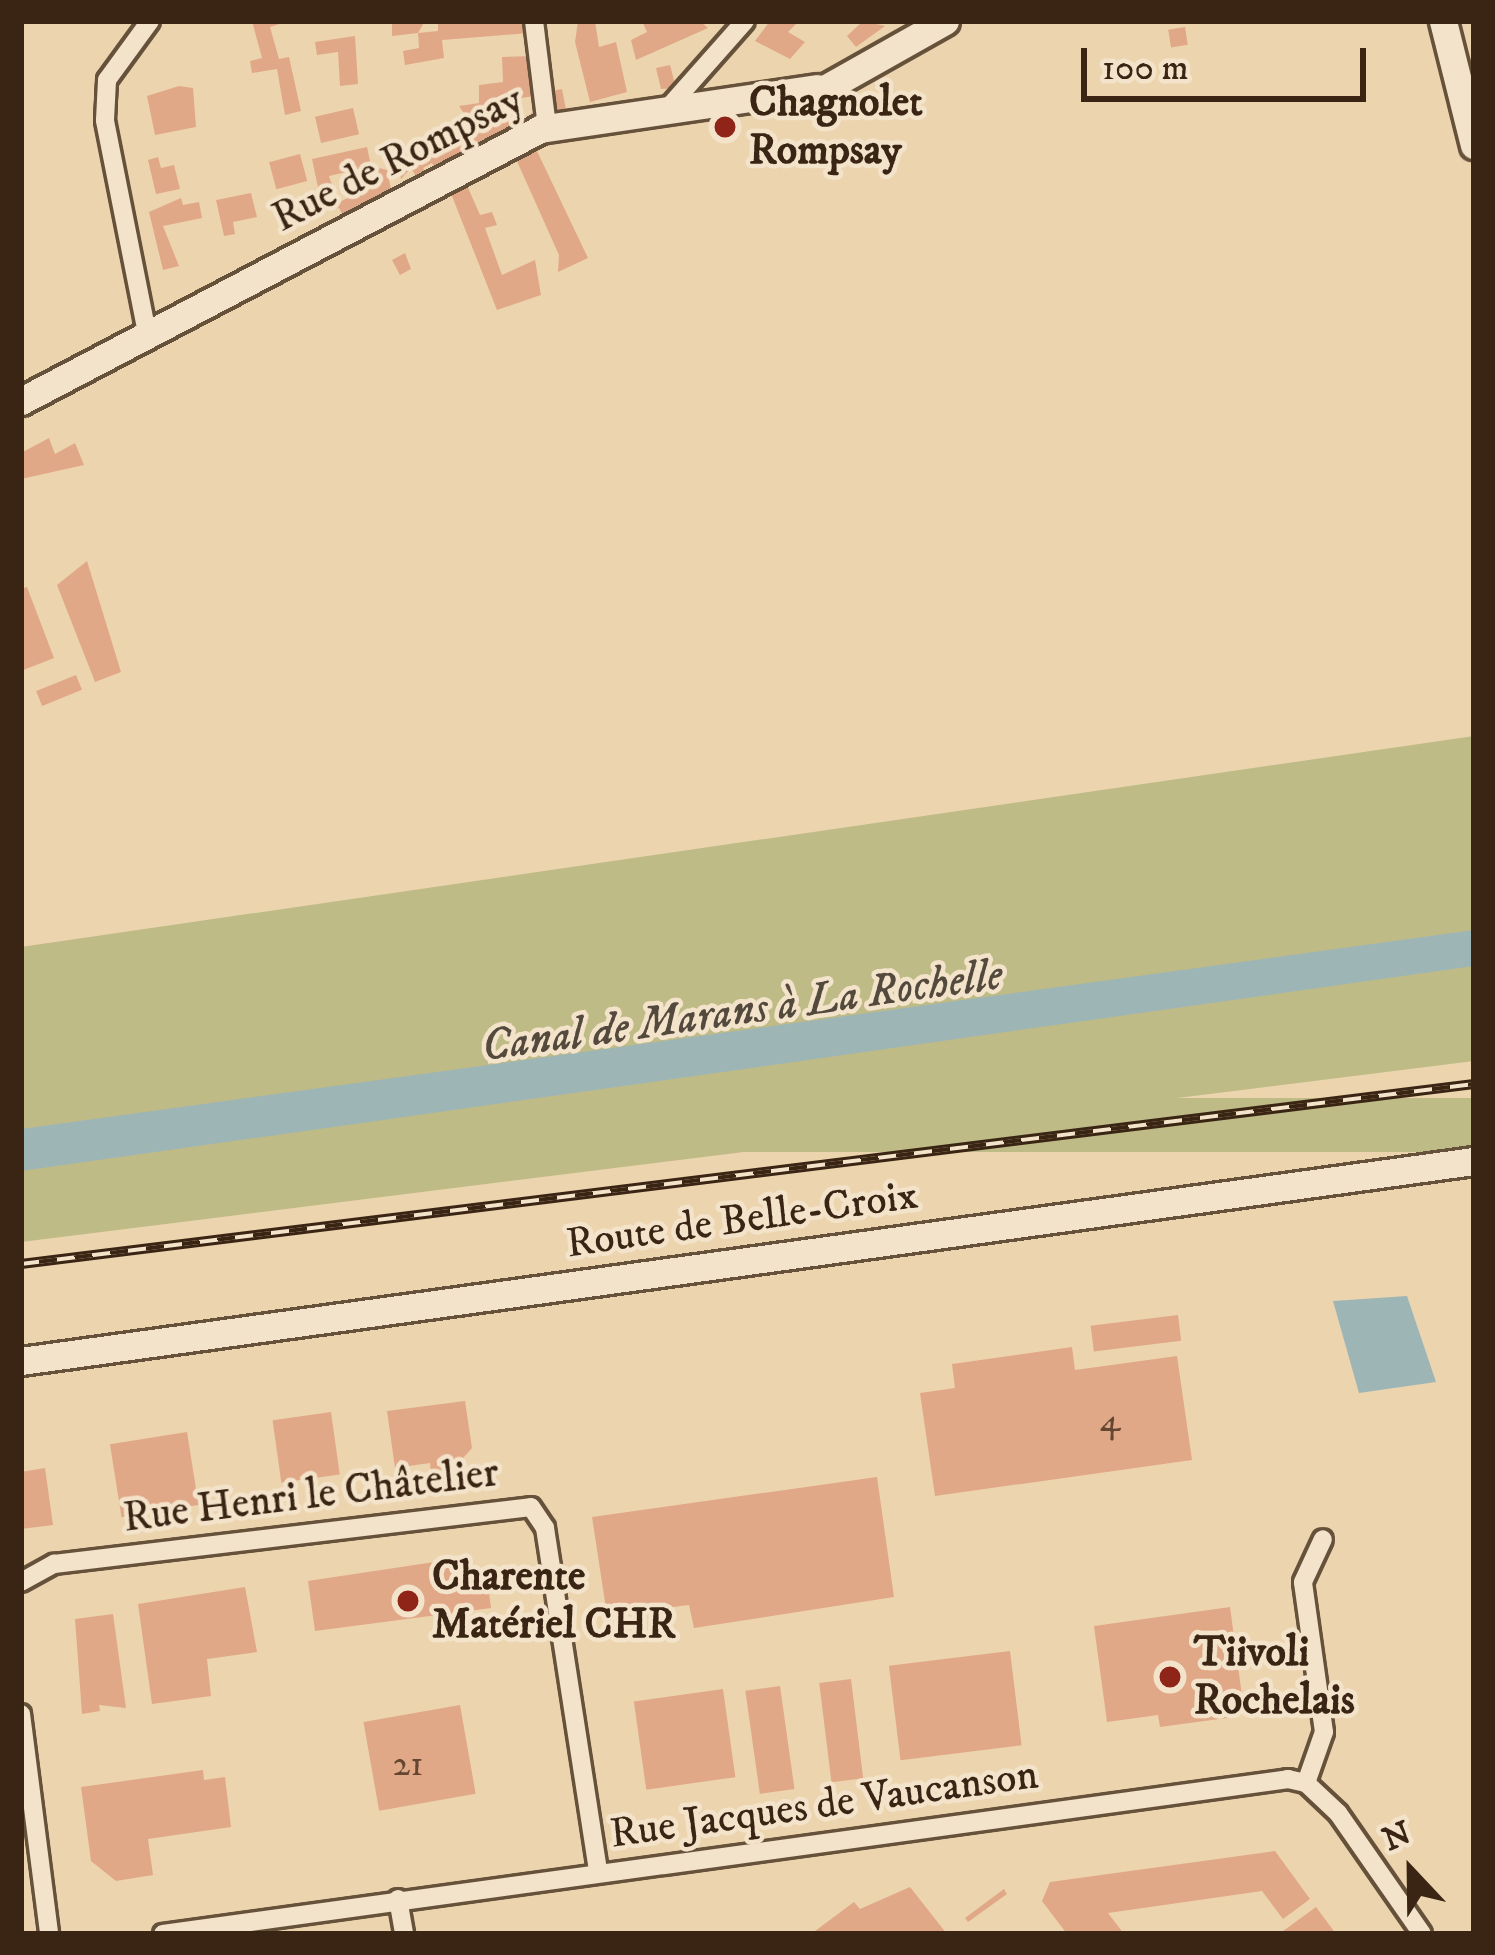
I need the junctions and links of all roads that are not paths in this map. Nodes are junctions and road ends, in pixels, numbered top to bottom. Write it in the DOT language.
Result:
graph roads {
  1 [pos="150,21"];
  2 [pos="534,21"];
  3 [pos="745,21"];
  4 [pos="945,21"];
  5 [pos="1443,21"];
  6 [pos="668,108"];
  7 [pos="548,127"];
  8 [pos="1474,145"];
  9 [pos="148,338"];
  10 [pos="21,401"];
  11 [pos="1474,1161"];
  12 [pos="21,1361"];
  13 [pos="1323,1538"];
  14 [pos="21,1582"];
  15 [pos="21,1714"];
  16 [pos="1306,1783"];
  17 [pos="598,1871"];
  18 [pos="398,1899"];
  19 [pos="49,1934"];
  20 [pos="164,1934"];
  21 [pos="404,1934"];
  22 [pos="1422,1934"];
  1 -- 9 [label="street"];
  2 -- 7 [label="street"];
  3 -- 6 [label="street"];
  4 -- 6 [label="street, Rue de Rompsay"];
  5 -- 8 [label="street"];
  6 -- 7 [label="street, Rue de Rompsay"];
  7 -- 9 [label="street, Rue de Rompsay"];
  9 -- 10 [label="street, Rue de Rompsay"];
  11 -- 12 [label="street, Route de Belle-Croix"];
  13 -- 16 [label="street"];
  14 -- 17 [label="street, Rue Henri le Châtelier"];
  15 -- 19 [label="street"];
  16 -- 17 [label="street, Rue Jacques de Vaucanson"];
  16 -- 22 [label="street"];
  17 -- 18 [label="street, Rue Jacques de Vaucanson"];
  18 -- 20 [label="street, Rue Jacques de Vaucanson"];
  18 -- 21 [label="street"];
}
